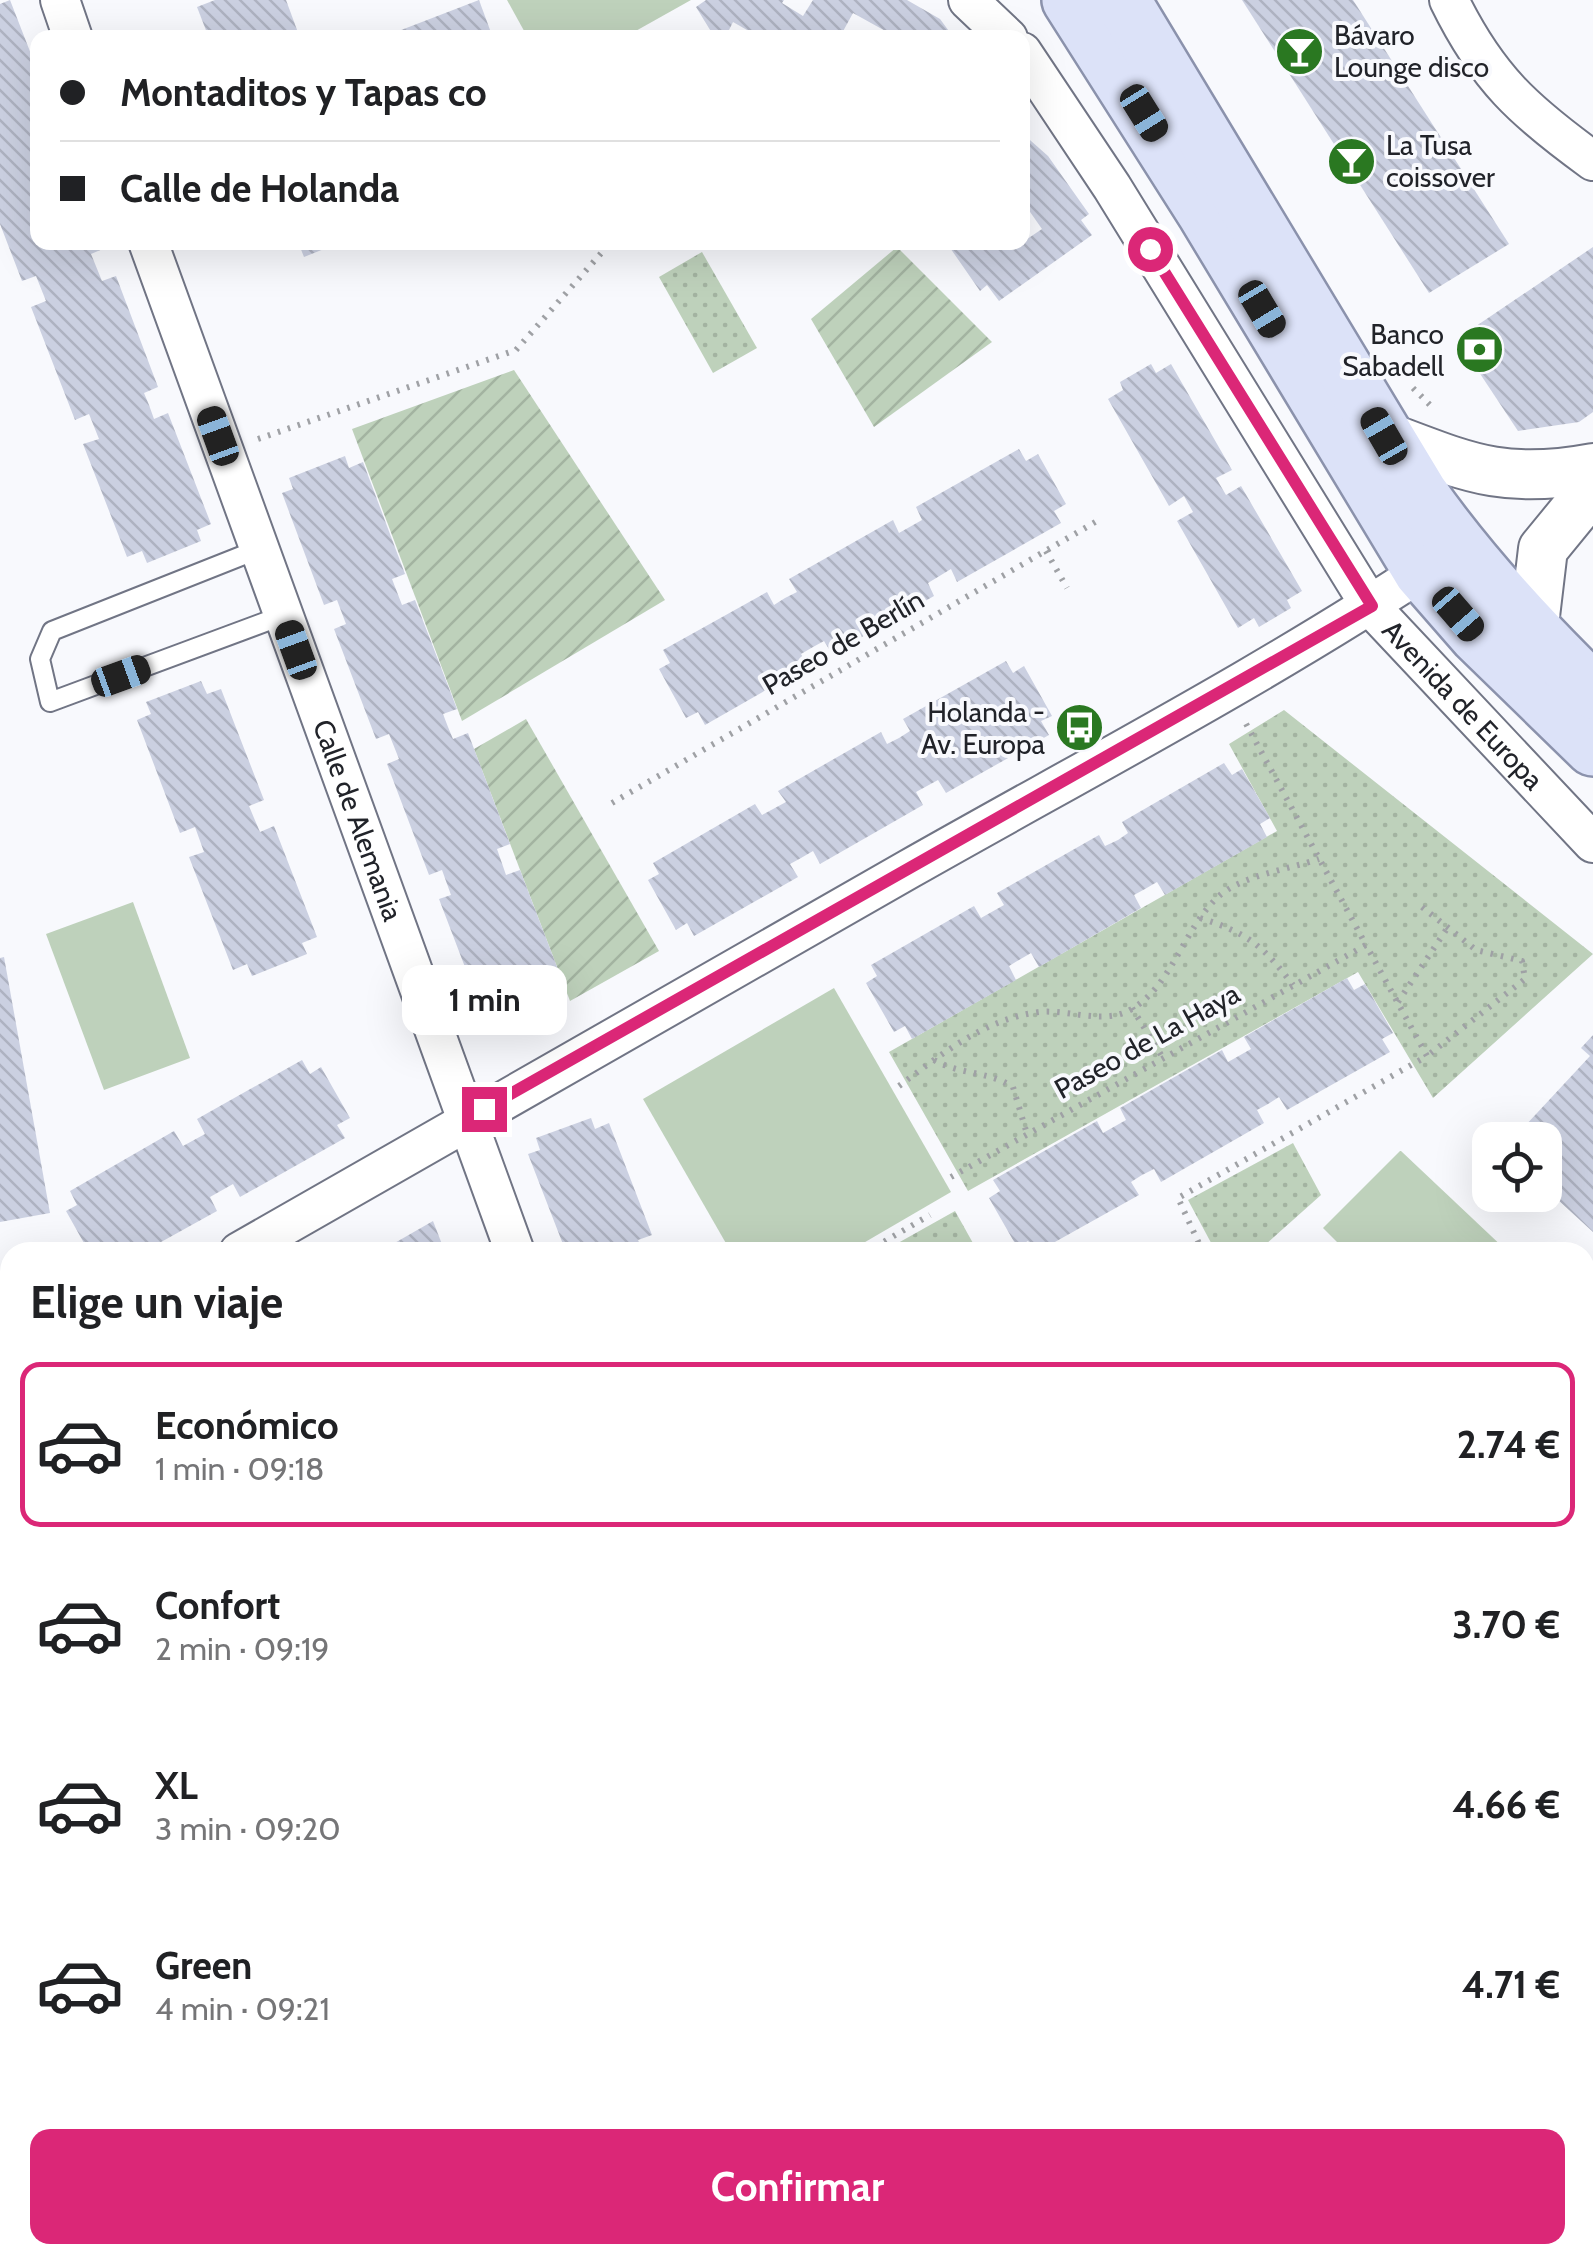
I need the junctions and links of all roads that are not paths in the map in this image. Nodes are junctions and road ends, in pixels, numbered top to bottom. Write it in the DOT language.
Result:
graph roads {
  1 [pos="60,0"];
  2 [pos="968,0"];
  3 [pos="1070,0"];
  4 [pos="1122,0"];
  5 [pos="1449,0"];
  6 [pos="71,30"];
  7 [pos="1000,30"];
  8 [pos="1030,64"];
  9 [pos="1593,160"];
  10 [pos="151,250"];
  11 [pos="1384,436"];
  12 [pos="1593,468"];
  13 [pos="1593,488"];
  14 [pos="259,548"];
  15 [pos="1440,560"];
  16 [pos="1372,606"];
  17 [pos="284,615"];
  18 [pos="1533,633"];
  19 [pos="1593,691"];
  20 [pos="1593,748"];
  21 [pos="1593,843"];
  22 [pos="467,1119"];
  23 [pos="256,1242"];
  24 [pos="511,1242"];
  1 -- 6 [label="street"];
  2 -- 7 [label="street"];
  3 -- 15 [label="main road, Avenida de Europa"];
  4 -- 11 [label="main road, Avenida de Europa"];
  5 -- 9 [label="street"];
  8 -- 16 [label="street, Avenida de Europa"];
  10 -- 14 [label="street, Calle de Alemania"];
  11 -- 12 [label="street"];
  11 -- 15 [label="main road, Avenida de Europa"];
  13 -- 18 [label="street"];
  14 -- 17 [label="street, Calle de Alemania"];
  14 -- 17 [label="lane"];
  15 -- 16 [label="street"];
  15 -- 18 [label="main road, Avenida de Europa"];
  15 -- 20 [label="main road, Avenida de Europa"];
  16 -- 21 [label="street, Avenida de Europa"];
  16 -- 22 [label="street"];
  17 -- 22 [label="street, Calle de Alemania"];
  18 -- 19 [label="main road, Avenida de Europa"];
  22 -- 23 [label="street"];
  22 -- 24 [label="street, Calle de Alemania"];
}
